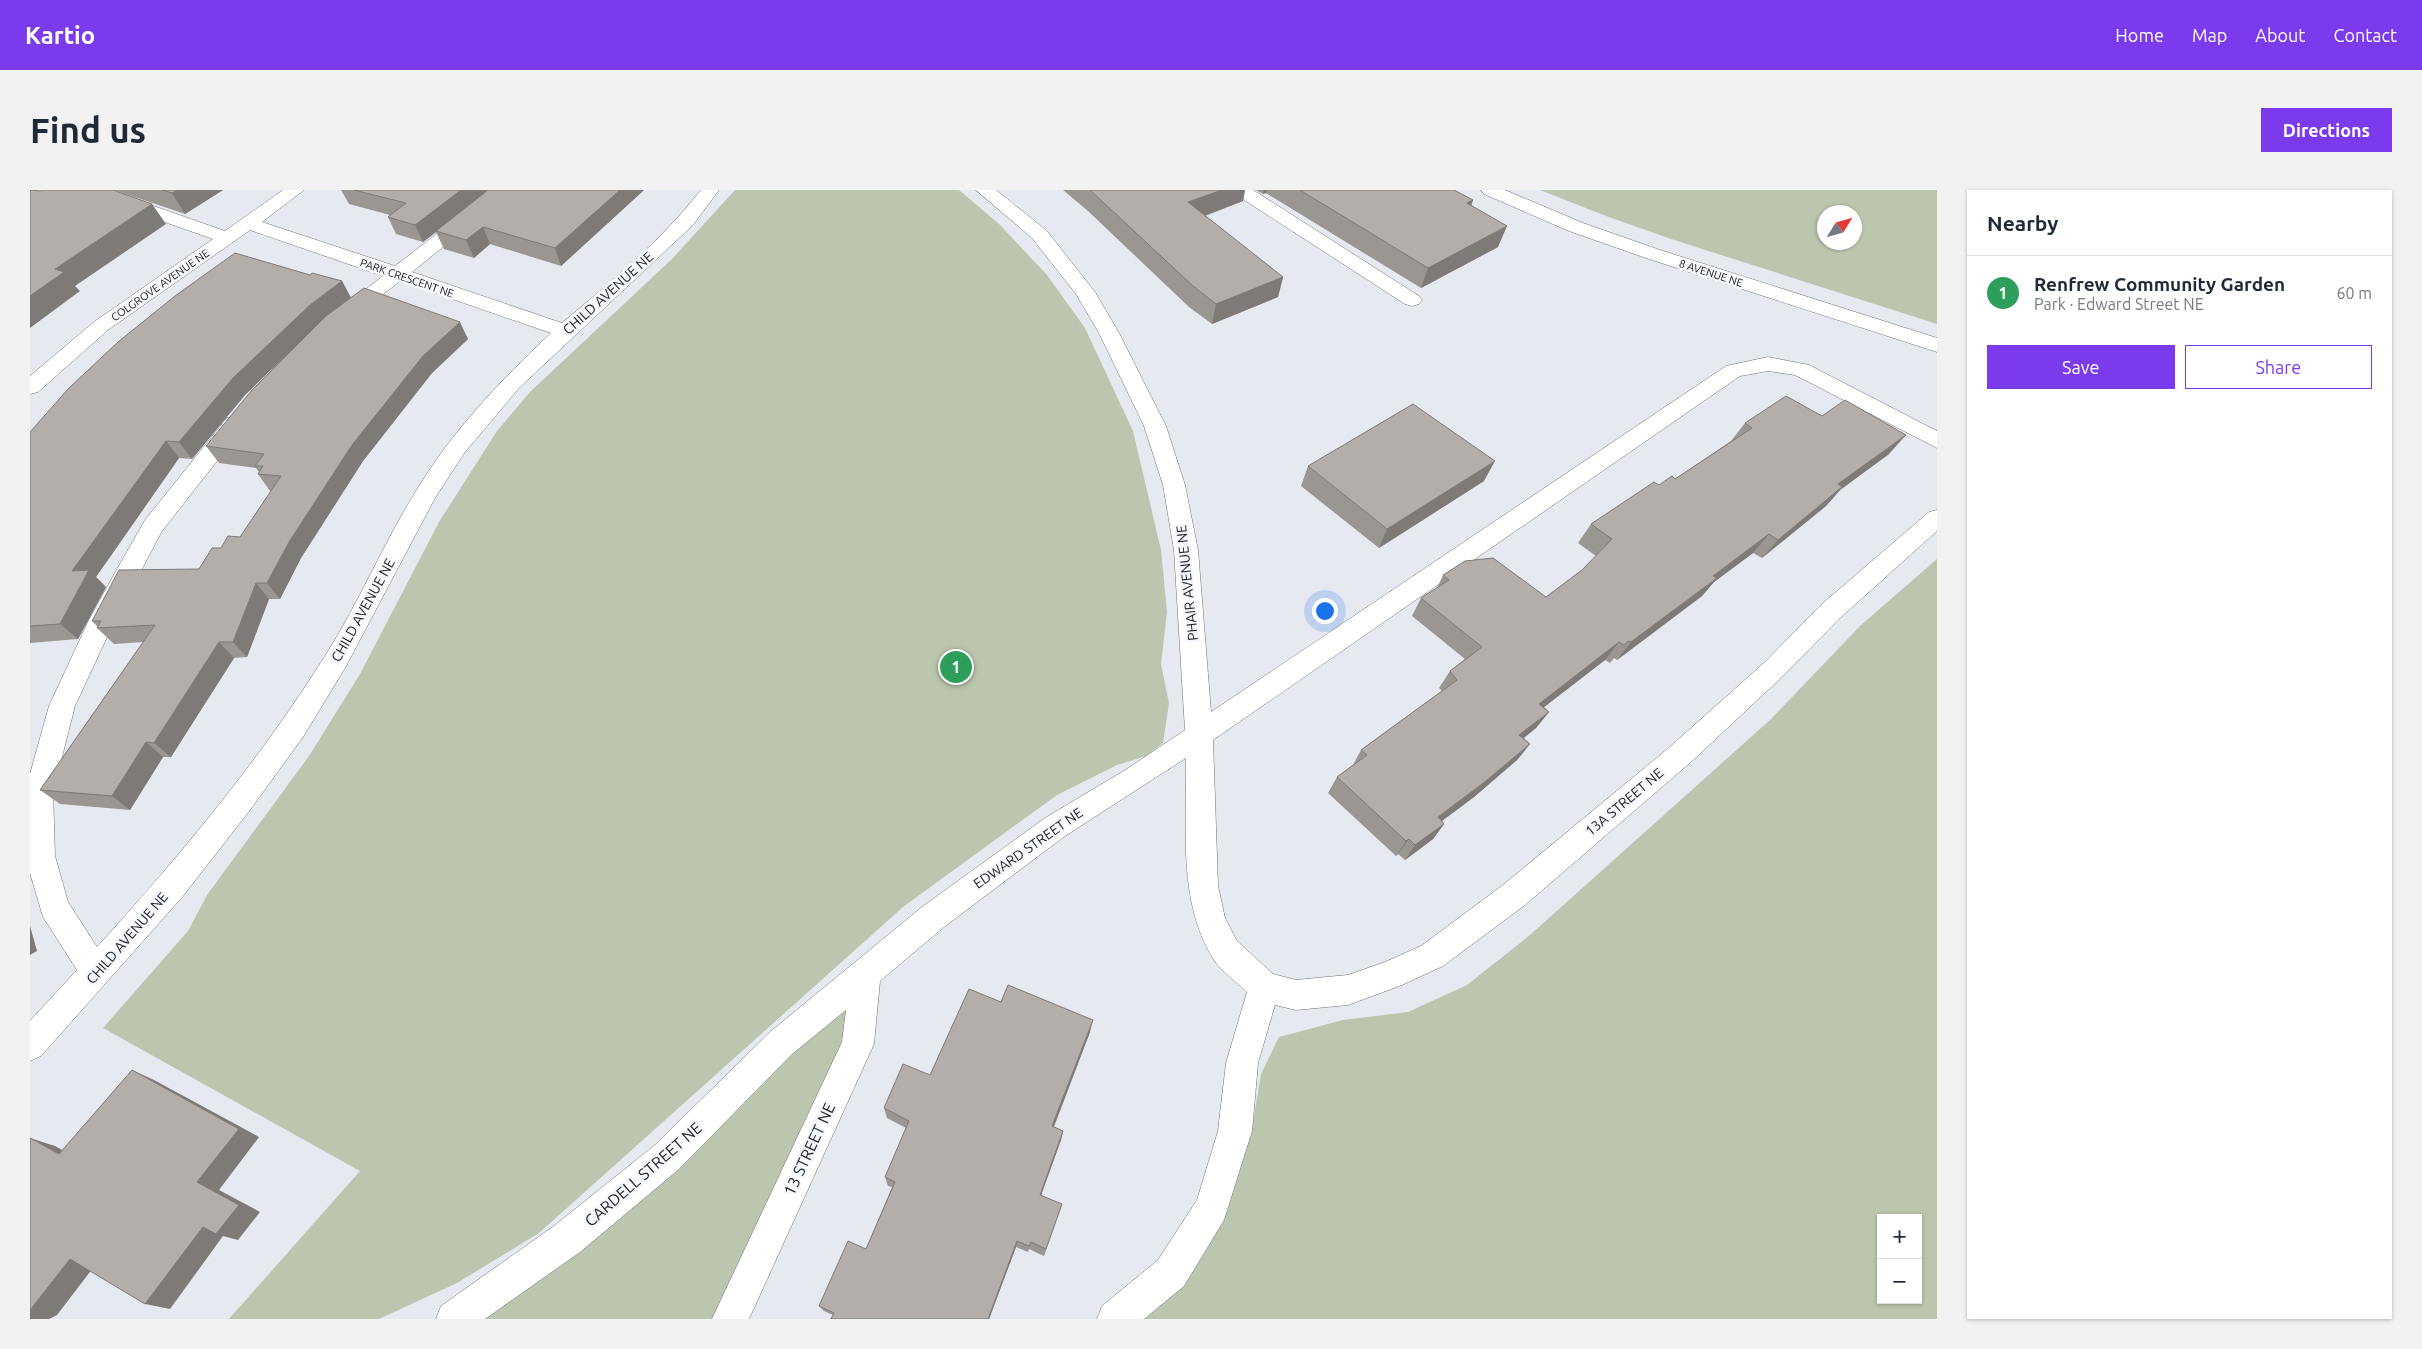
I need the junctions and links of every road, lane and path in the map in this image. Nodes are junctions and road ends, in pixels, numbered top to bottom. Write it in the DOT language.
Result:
graph roads {
  1 [pos="91,190"];
  2 [pos="295,190"];
  3 [pos="505,190"];
  4 [pos="710,190"];
  5 [pos="985,190"];
  6 [pos="1241,190"];
  7 [pos="1490,190"];
  8 [pos="248,223"];
  9 [pos="228,238"];
  10 [pos="398,275"];
  11 [pos="1412,300"];
  12 [pos="328,328"];
  13 [pos="565,331"];
  14 [pos="1937,345"];
  15 [pos="30,387"];
  16 [pos="248,408"];
  17 [pos="1937,440"];
  18 [pos="1937,518"];
  19 [pos="1200,734"];
  20 [pos="865,973"];
  21 [pos="96,974"];
  22 [pos="1264,987"];
  23 [pos="30,1045"];
  24 [pos="454,1319"];
  25 [pos="730,1319"];
  26 [pos="1115,1319"];
  1 -- 9 [label="street"];
  2 -- 8 [label="street, COLGROVE AVENUE NE"];
  3 -- 10 [label="street"];
  4 -- 13 [label="street, CHILD AVENUE NE"];
  5 -- 19 [label="street, PHAIR AVENUE NE"];
  6 -- 11 [label="street"];
  7 -- 14 [label="street, 8 AVENUE NE"];
  8 -- 9 [label="street, COLGROVE AVENUE NE"];
  8 -- 10 [label="street, PARK CRESCENT NE"];
  9 -- 15 [label="street, COLGROVE AVENUE NE"];
  10 -- 12 [label="street"];
  10 -- 13 [label="street, PARK CRESCENT NE"];
  13 -- 21 [label="street, CHILD AVENUE NE"];
  16 -- 21 [label="street"];
  17 -- 19 [label="street, EDWARD STREET NE"];
  18 -- 22 [label="street, 13A STREET NE"];
  19 -- 20 [label="street, EDWARD STREET NE"];
  19 -- 22 [label="street, PHAIR AVENUE NE"];
  20 -- 24 [label="street, CARDELL STREET NE"];
  20 -- 25 [label="street, 13 STREET NE"];
  21 -- 23 [label="street, CHILD AVENUE NE"];
  22 -- 26 [label="street"];
}
